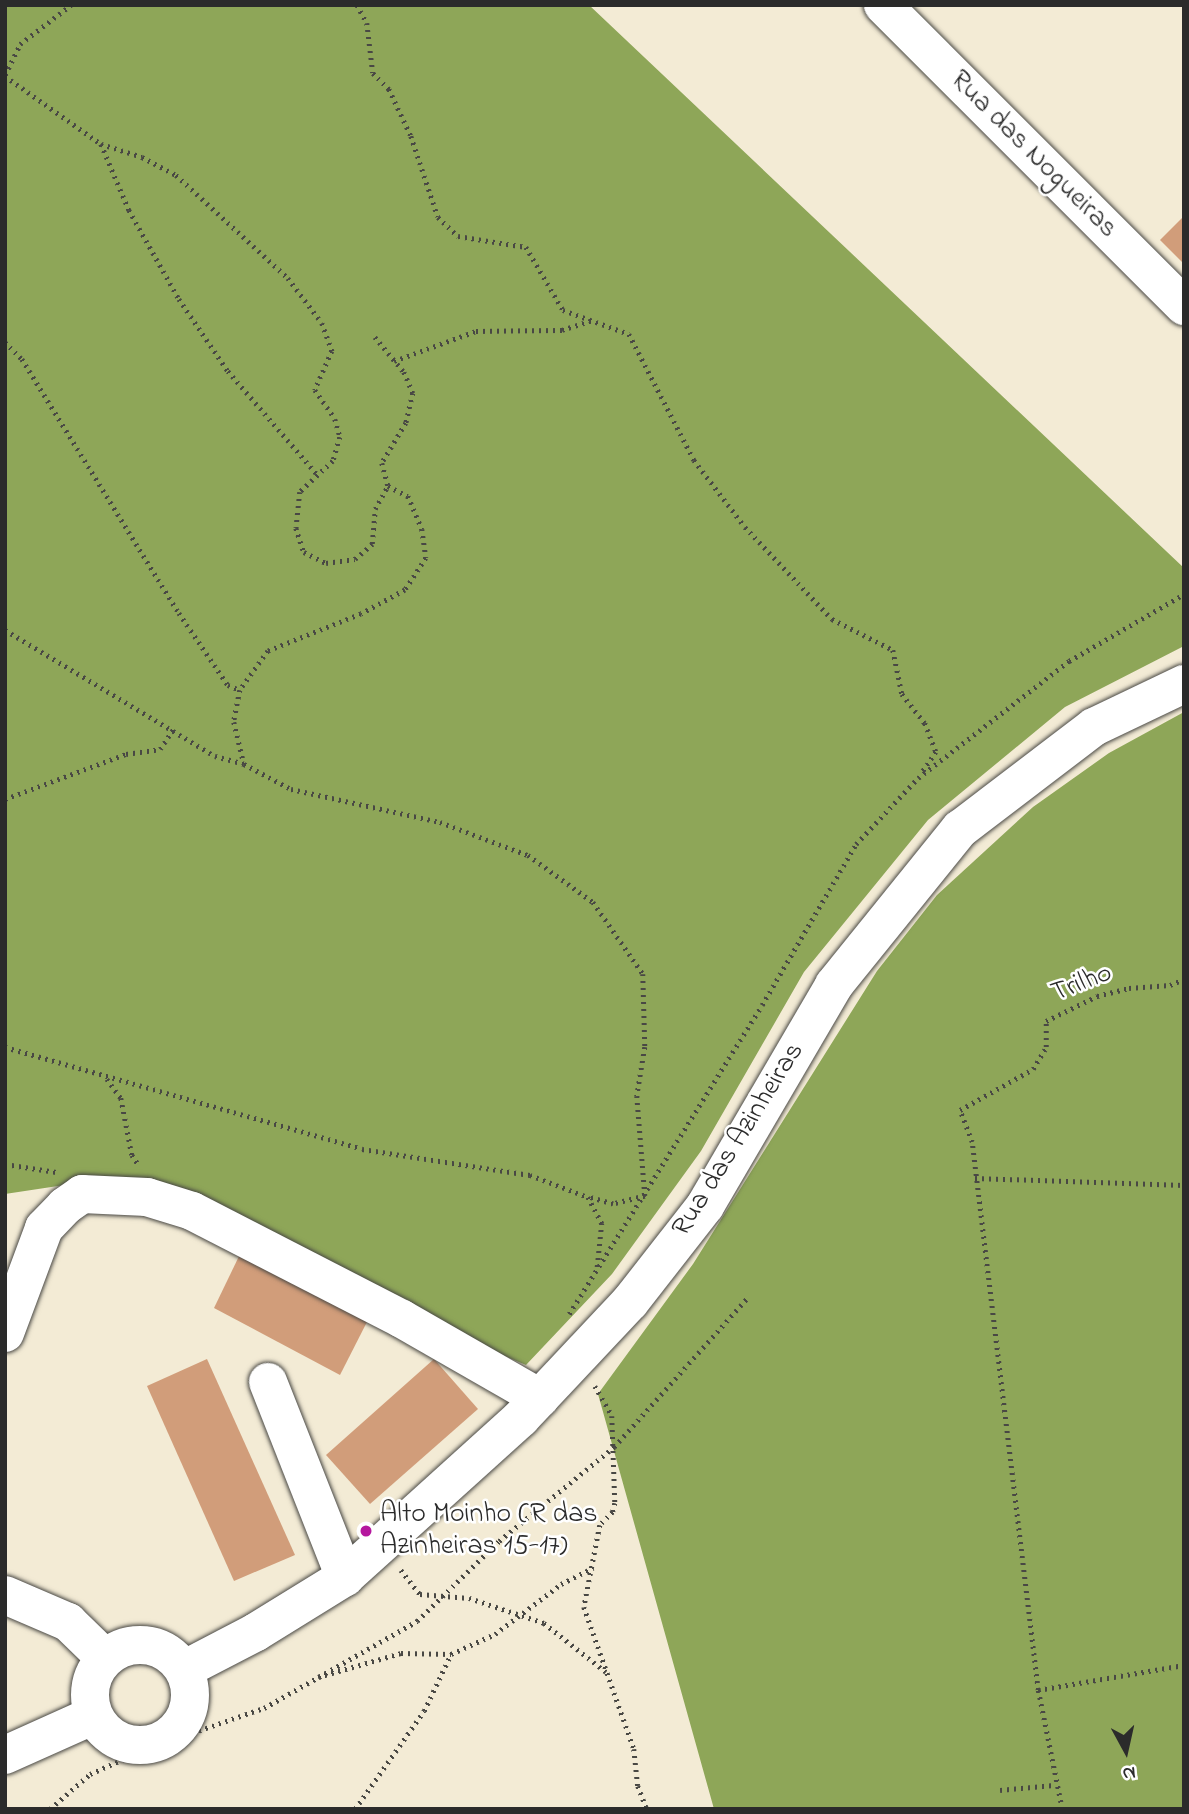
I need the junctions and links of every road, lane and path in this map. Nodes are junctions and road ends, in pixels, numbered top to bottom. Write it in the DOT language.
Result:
graph roads {
  1 [pos="71,5"];
  2 [pos="357,5"];
  3 [pos="883,5"];
  4 [pos="5,75"];
  5 [pos="101,144"];
  6 [pos="1184,306"];
  7 [pos="593,319"];
  8 [pos="375,337"];
  9 [pos="5,342"];
  10 [pos="394,361"];
  11 [pos="316,473"];
  12 [pos="388,486"];
  13 [pos="5,629"];
  14 [pos="1184,684"];
  15 [pos="240,690"];
  16 [pos="174,728"];
  17 [pos="244,764"];
  18 [pos="918,778"];
  19 [pos="5,799"];
  20 [pos="1184,979"];
  21 [pos="5,1047"];
  22 [pos="106,1078"];
  23 [pos="5,1164"];
  24 [pos="975,1178"];
  25 [pos="1184,1185"];
  26 [pos="82,1194"];
  27 [pos="588,1197"];
  28 [pos="165,1203"];
  29 [pos="597,1275"];
  30 [pos="747,1298"];
  31 [pos="6,1330"];
  32 [pos="583,1352"];
  33 [pos="268,1382"];
  34 [pos="540,1398"];
  35 [pos="614,1447"];
  36 [pos="408,1521"];
  37 [pos="593,1568"];
  38 [pos="345,1577"];
  39 [pos="5,1595"];
  40 [pos="444,1596"];
  41 [pos="520,1618"];
  42 [pos="451,1654"];
  43 [pos="105,1658"];
  44 [pos="1184,1665"];
  45 [pos="185,1669"];
  46 [pos="607,1672"];
  47 [pos="305,1681"];
  48 [pos="1038,1690"];
  49 [pos="92,1716"];
  50 [pos="5,1755"];
  51 [pos="1054,1785"];
  52 [pos="1000,1790"];
  53 [pos="50,1809"];
  54 [pos="355,1809"];
  55 [pos="647,1809"];
  56 [pos="1062,1809"];
  1 -- 4 [label="path"];
  2 -- 7 [label="path"];
  3 -- 6 [label="street, Rua das Nogueiras"];
  4 -- 5 [label="path"];
  5 -- 11 [label="path"];
  5 -- 11 [label="path"];
  7 -- 10 [label="path"];
  7 -- 18 [label="path"];
  8 -- 10 [label="path"];
  9 -- 15 [label="path"];
  10 -- 12 [label="path"];
  11 -- 12 [label="path"];
  12 -- 15 [label="path"];
  13 -- 16 [label="path"];
  14 -- 32 [label="street, Rua das Azinheiras"];
  15 -- 17 [label="path"];
  16 -- 17 [label="path"];
  16 -- 19 [label="path"];
  17 -- 27 [label="path"];
  20 -- 24 [label="path, Trilho"];
  21 -- 22 [label="path"];
  22 -- 27 [label="path"];
  22 -- 28 [label="path"];
  23 -- 26 [label="path"];
  24 -- 25 [label="path"];
  24 -- 48 [label="path"];
  26 -- 28 [label="street"];
  26 -- 31 [label="street"];
  27 -- 29 [label="path"];
  28 -- 34 [label="street"];
  30 -- 35 [label="path"];
  32 -- 34 [label="street, Rua das Azinheiras"];
  32 -- 35 [label="path"];
  33 -- 38 [label="street"];
  34 -- 36 [label="street, Rua das Azinheiras"];
  35 -- 37 [label="path"];
  35 -- 40 [label="path"];
  36 -- 38 [label="street, Rua das Azinheiras"];
  36 -- 40 [label="path"];
  37 -- 41 [label="path"];
  37 -- 46 [label="path"];
  38 -- 45 [label="street, Rua das Azinheiras"];
  39 -- 43 [label="street"];
  40 -- 41 [label="path"];
  40 -- 47 [label="path"];
  41 -- 42 [label="path"];
  41 -- 46 [label="path"];
  42 -- 47 [label="path"];
  42 -- 54 [label="path"];
  43 -- 45 [label="street"];
  43 -- 49 [label="street"];
  44 -- 48 [label="path"];
  45 -- 49 [label="street"];
  46 -- 55 [label="path"];
  47 -- 53 [label="path"];
  48 -- 51 [label="path"];
  49 -- 50 [label="street"];
  51 -- 52 [label="path"];
  51 -- 56 [label="path"];
}
